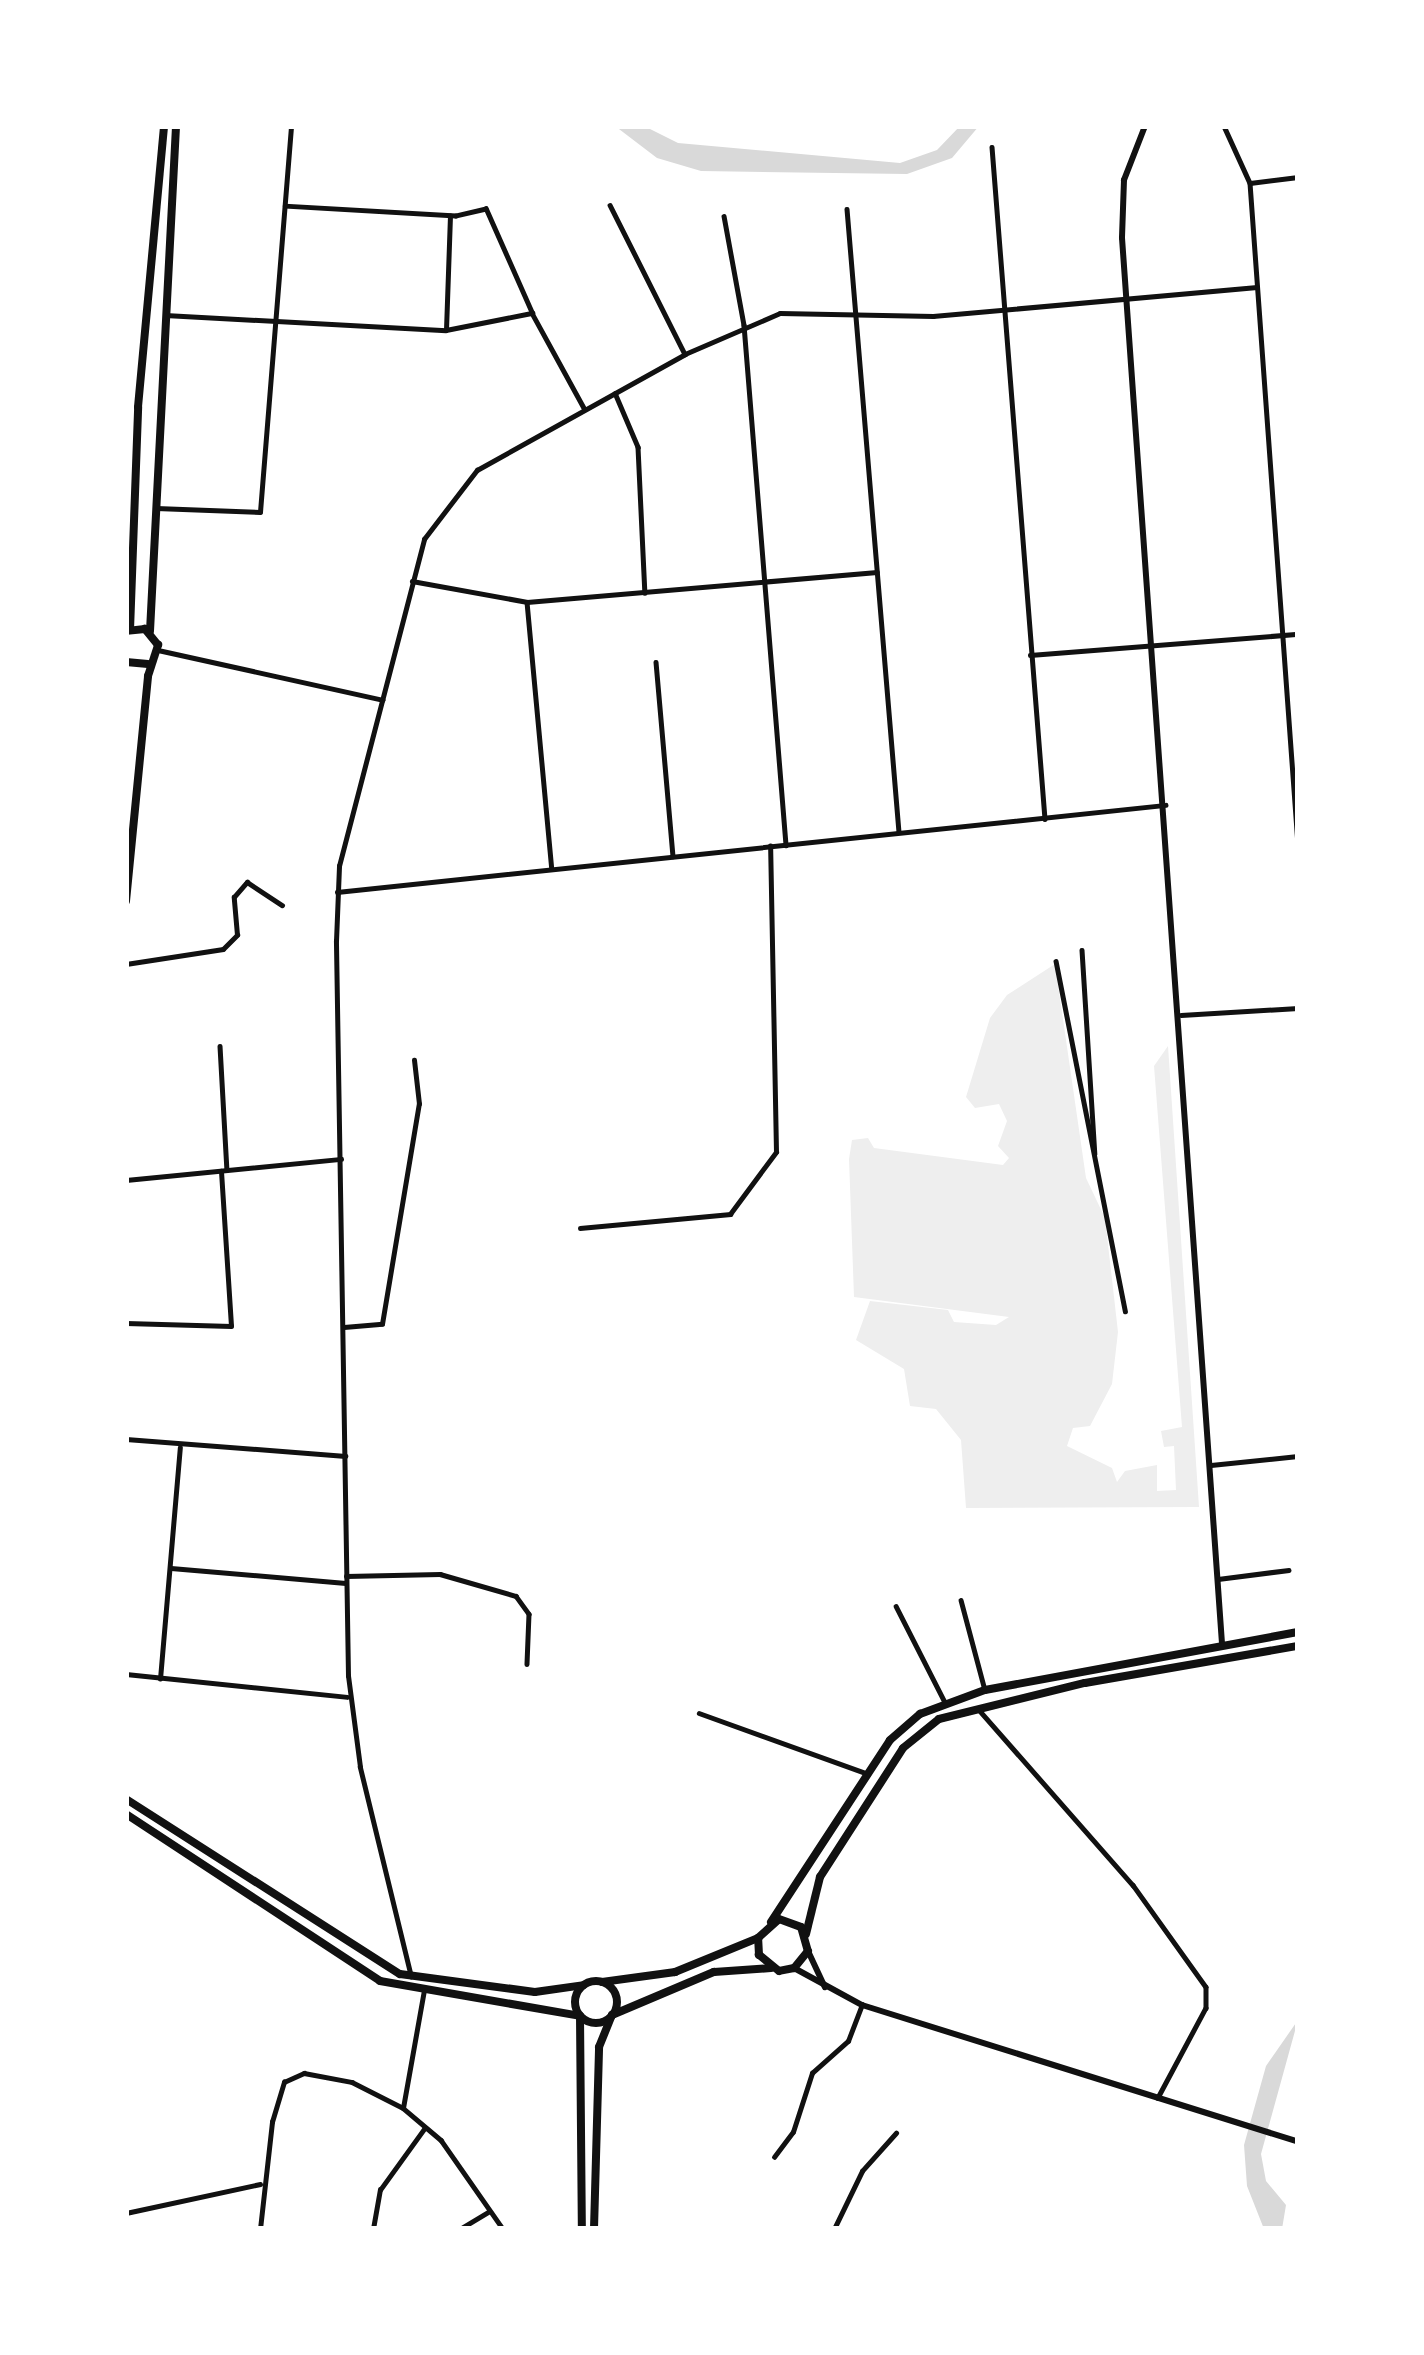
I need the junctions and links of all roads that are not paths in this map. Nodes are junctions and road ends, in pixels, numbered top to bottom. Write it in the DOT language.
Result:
graph roads {
  1 [pos="164,126"];
  2 [pos="176,126"];
  3 [pos="291,126"];
  4 [pos="1144,126"];
  5 [pos="1224,126"];
  6 [pos="992,147"];
  7 [pos="1298,177"];
  8 [pos="1250,183"];
  9 [pos="610,205"];
  10 [pos="285,206"];
  11 [pos="847,208"];
  12 [pos="450,215"];
  13 [pos="724,217"];
  14 [pos="1257,287"];
  15 [pos="1127,298"];
  16 [pos="1004,310"];
  17 [pos="532,313"];
  18 [pos="163,315"];
  19 [pos="857,315"];
  20 [pos="278,321"];
  21 [pos="744,325"];
  22 [pos="446,330"];
  23 [pos="685,354"];
  24 [pos="615,392"];
  25 [pos="584,409"];
  26 [pos="154,508"];
  27 [pos="880,572"];
  28 [pos="765,580"];
  29 [pos="412,581"];
  30 [pos="645,592"];
  31 [pos="527,602"];
  32 [pos="128,631"];
  33 [pos="150,632"];
  34 [pos="1298,634"];
  35 [pos="1282,635"];
  36 [pos="1154,645"];
  37 [pos="158,650"];
  38 [pos="1030,655"];
  39 [pos="126,662"];
  40 [pos="656,662"];
  41 [pos="150,664"];
  42 [pos="383,700"];
  43 [pos="1166,805"];
  44 [pos="1045,819"];
  45 [pos="899,832"];
  46 [pos="786,844"];
  47 [pos="1298,844"];
  48 [pos="770,846"];
  49 [pos="673,856"];
  50 [pos="552,869"];
  51 [pos="337,892"];
  52 [pos="126,901"];
  53 [pos="282,905"];
  54 [pos="1082,950"];
  55 [pos="1056,961"];
  56 [pos="126,964"];
  57 [pos="1298,1008"];
  58 [pos="1181,1015"];
  59 [pos="220,1046"];
  60 [pos="414,1060"];
  61 [pos="342,1159"];
  62 [pos="224,1170"];
  63 [pos="1096,1173"];
  64 [pos="126,1180"];
  65 [pos="580,1228"];
  66 [pos="1125,1311"];
  67 [pos="126,1323"];
  68 [pos="344,1327"];
  69 [pos="126,1439"];
  70 [pos="180,1448"];
  71 [pos="345,1456"];
  72 [pos="1298,1456"];
  73 [pos="1211,1465"];
  74 [pos="171,1568"];
  75 [pos="1288,1570"];
  76 [pos="1218,1579"];
  77 [pos="346,1580"];
  78 [pos="961,1600"];
  79 [pos="896,1606"];
  80 [pos="1298,1632"];
  81 [pos="1222,1645"];
  82 [pos="1298,1646"];
  83 [pos="527,1664"];
  84 [pos="126,1674"];
  85 [pos="160,1678"];
  86 [pos="985,1690"];
  87 [pos="350,1697"];
  88 [pos="945,1702"];
  89 [pos="976,1707"];
  90 [pos="700,1713"];
  91 [pos="868,1774"];
  92 [pos="126,1799"];
  93 [pos="126,1814"];
  94 [pos="771,1922"];
  95 [pos="806,1934"];
  96 [pos="758,1938"];
  97 [pos="808,1952"];
  98 [pos="794,1968"];
  99 [pos="771,1969"];
  100 [pos="411,1977"];
  101 [pos="602,1982"];
  102 [pos="584,1984"];
  103 [pos="424,1990"];
  104 [pos="827,1990"];
  105 [pos="862,2005"];
  106 [pos="612,2015"];
  107 [pos="580,2016"];
  108 [pos="1158,2098"];
  109 [pos="403,2108"];
  110 [pos="424,2129"];
  111 [pos="896,2134"];
  112 [pos="1298,2142"];
  113 [pos="774,2156"];
  114 [pos="260,2184"];
  115 [pos="488,2212"];
  116 [pos="126,2213"];
  117 [pos="260,2229"];
  118 [pos="374,2229"];
  119 [pos="460,2229"];
  120 [pos="503,2229"];
  121 [pos="582,2229"];
  122 [pos="593,2229"];
  123 [pos="834,2229"];
  1 -- 32 [label="main road"];
  2 -- 18 [label="main road"];
  3 -- 10 [label="street"];
  4 -- 15 [label="street"];
  5 -- 8 [label="street"];
  6 -- 16 [label="street"];
  7 -- 8 [label="street"];
  8 -- 14 [label="street"];
  9 -- 23 [label="street"];
  10 -- 12 [label="street"];
  10 -- 20 [label="street"];
  11 -- 19 [label="street"];
  12 -- 17 [label="street"];
  12 -- 22 [label="street"];
  13 -- 21 [label="street"];
  14 -- 15 [label="street"];
  14 -- 35 [label="street"];
  15 -- 16 [label="street"];
  15 -- 36 [label="street"];
  16 -- 19 [label="street"];
  16 -- 38 [label="street"];
  17 -- 22 [label="street"];
  17 -- 25 [label="street"];
  18 -- 20 [label="street"];
  18 -- 26 [label="main road"];
  19 -- 21 [label="street"];
  19 -- 27 [label="street"];
  20 -- 22 [label="street"];
  20 -- 26 [label="street"];
  21 -- 23 [label="street"];
  21 -- 28 [label="street"];
  23 -- 24 [label="street"];
  24 -- 25 [label="street"];
  24 -- 30 [label="street"];
  25 -- 29 [label="street"];
  26 -- 33 [label="main road"];
  27 -- 28 [label="street"];
  27 -- 45 [label="street"];
  28 -- 30 [label="street"];
  28 -- 46 [label="street"];
  29 -- 31 [label="street"];
  29 -- 42 [label="street"];
  30 -- 31 [label="street"];
  31 -- 50 [label="street"];
  32 -- 33 [label="main road"];
  33 -- 37 [label="main road"];
  34 -- 35 [label="street"];
  35 -- 36 [label="street"];
  35 -- 47 [label="street"];
  36 -- 38 [label="street"];
  36 -- 43 [label="street"];
  37 -- 41 [label="main road"];
  37 -- 42 [label="street"];
  38 -- 44 [label="street"];
  39 -- 41 [label="main road"];
  40 -- 49 [label="street"];
  41 -- 52 [label="main road"];
  42 -- 51 [label="street"];
  43 -- 44 [label="street"];
  43 -- 58 [label="street"];
  44 -- 45 [label="street"];
  45 -- 46 [label="street"];
  46 -- 48 [label="street"];
  48 -- 49 [label="street"];
  48 -- 65 [label="street"];
  49 -- 50 [label="street"];
  50 -- 51 [label="street"];
  51 -- 61 [label="street"];
  53 -- 56 [label="street"];
  54 -- 63 [label="street"];
  55 -- 63 [label="street"];
  57 -- 58 [label="street"];
  58 -- 73 [label="street"];
  59 -- 62 [label="street"];
  60 -- 68 [label="street"];
  61 -- 62 [label="street"];
  61 -- 68 [label="street"];
  62 -- 64 [label="street"];
  62 -- 67 [label="street"];
  63 -- 66 [label="street"];
  68 -- 71 [label="street"];
  69 -- 70 [label="street"];
  70 -- 71 [label="street"];
  70 -- 74 [label="street"];
  71 -- 77 [label="street"];
  72 -- 73 [label="street"];
  73 -- 76 [label="street"];
  74 -- 77 [label="street"];
  74 -- 85 [label="street"];
  75 -- 76 [label="street"];
  76 -- 81 [label="street"];
  77 -- 83 [label="street"];
  77 -- 87 [label="street"];
  78 -- 86 [label="street"];
  79 -- 88 [label="street"];
  80 -- 81 [label="main road"];
  81 -- 86 [label="main road"];
  82 -- 89 [label="main road"];
  84 -- 85 [label="street"];
  85 -- 87 [label="street"];
  86 -- 88 [label="main road"];
  87 -- 100 [label="street"];
  88 -- 91 [label="main road"];
  89 -- 95 [label="main road"];
  89 -- 108 [label="street"];
  90 -- 91 [label="street"];
  91 -- 94 [label="main road"];
  92 -- 100 [label="main road"];
  93 -- 103 [label="main road"];
  94 -- 95 [label="main road"];
  94 -- 96 [label="main road"];
  95 -- 97 [label="main road"];
  96 -- 99 [label="main road"];
  96 -- 101 [label="main road"];
  97 -- 98 [label="main road"];
  97 -- 104 [label="street"];
  98 -- 99 [label="main road"];
  98 -- 104 [label="street"];
  99 -- 106 [label="main road"];
  100 -- 102 [label="main road"];
  101 -- 102 [label="main road"];
  101 -- 106 [label="main road"];
  102 -- 107 [label="main road"];
  103 -- 107 [label="main road"];
  103 -- 109 [label="street"];
  104 -- 105 [label="street"];
  105 -- 108 [label="street"];
  105 -- 113 [label="street"];
  106 -- 107 [label="main road"];
  106 -- 122 [label="main road"];
  107 -- 121 [label="main road"];
  108 -- 112 [label="street"];
  109 -- 110 [label="street"];
  109 -- 114 [label="street"];
  110 -- 115 [label="street"];
  110 -- 118 [label="street"];
  111 -- 123 [label="street"];
  114 -- 116 [label="street"];
  114 -- 117 [label="street"];
  115 -- 119 [label="street"];
  115 -- 120 [label="street"];
}
